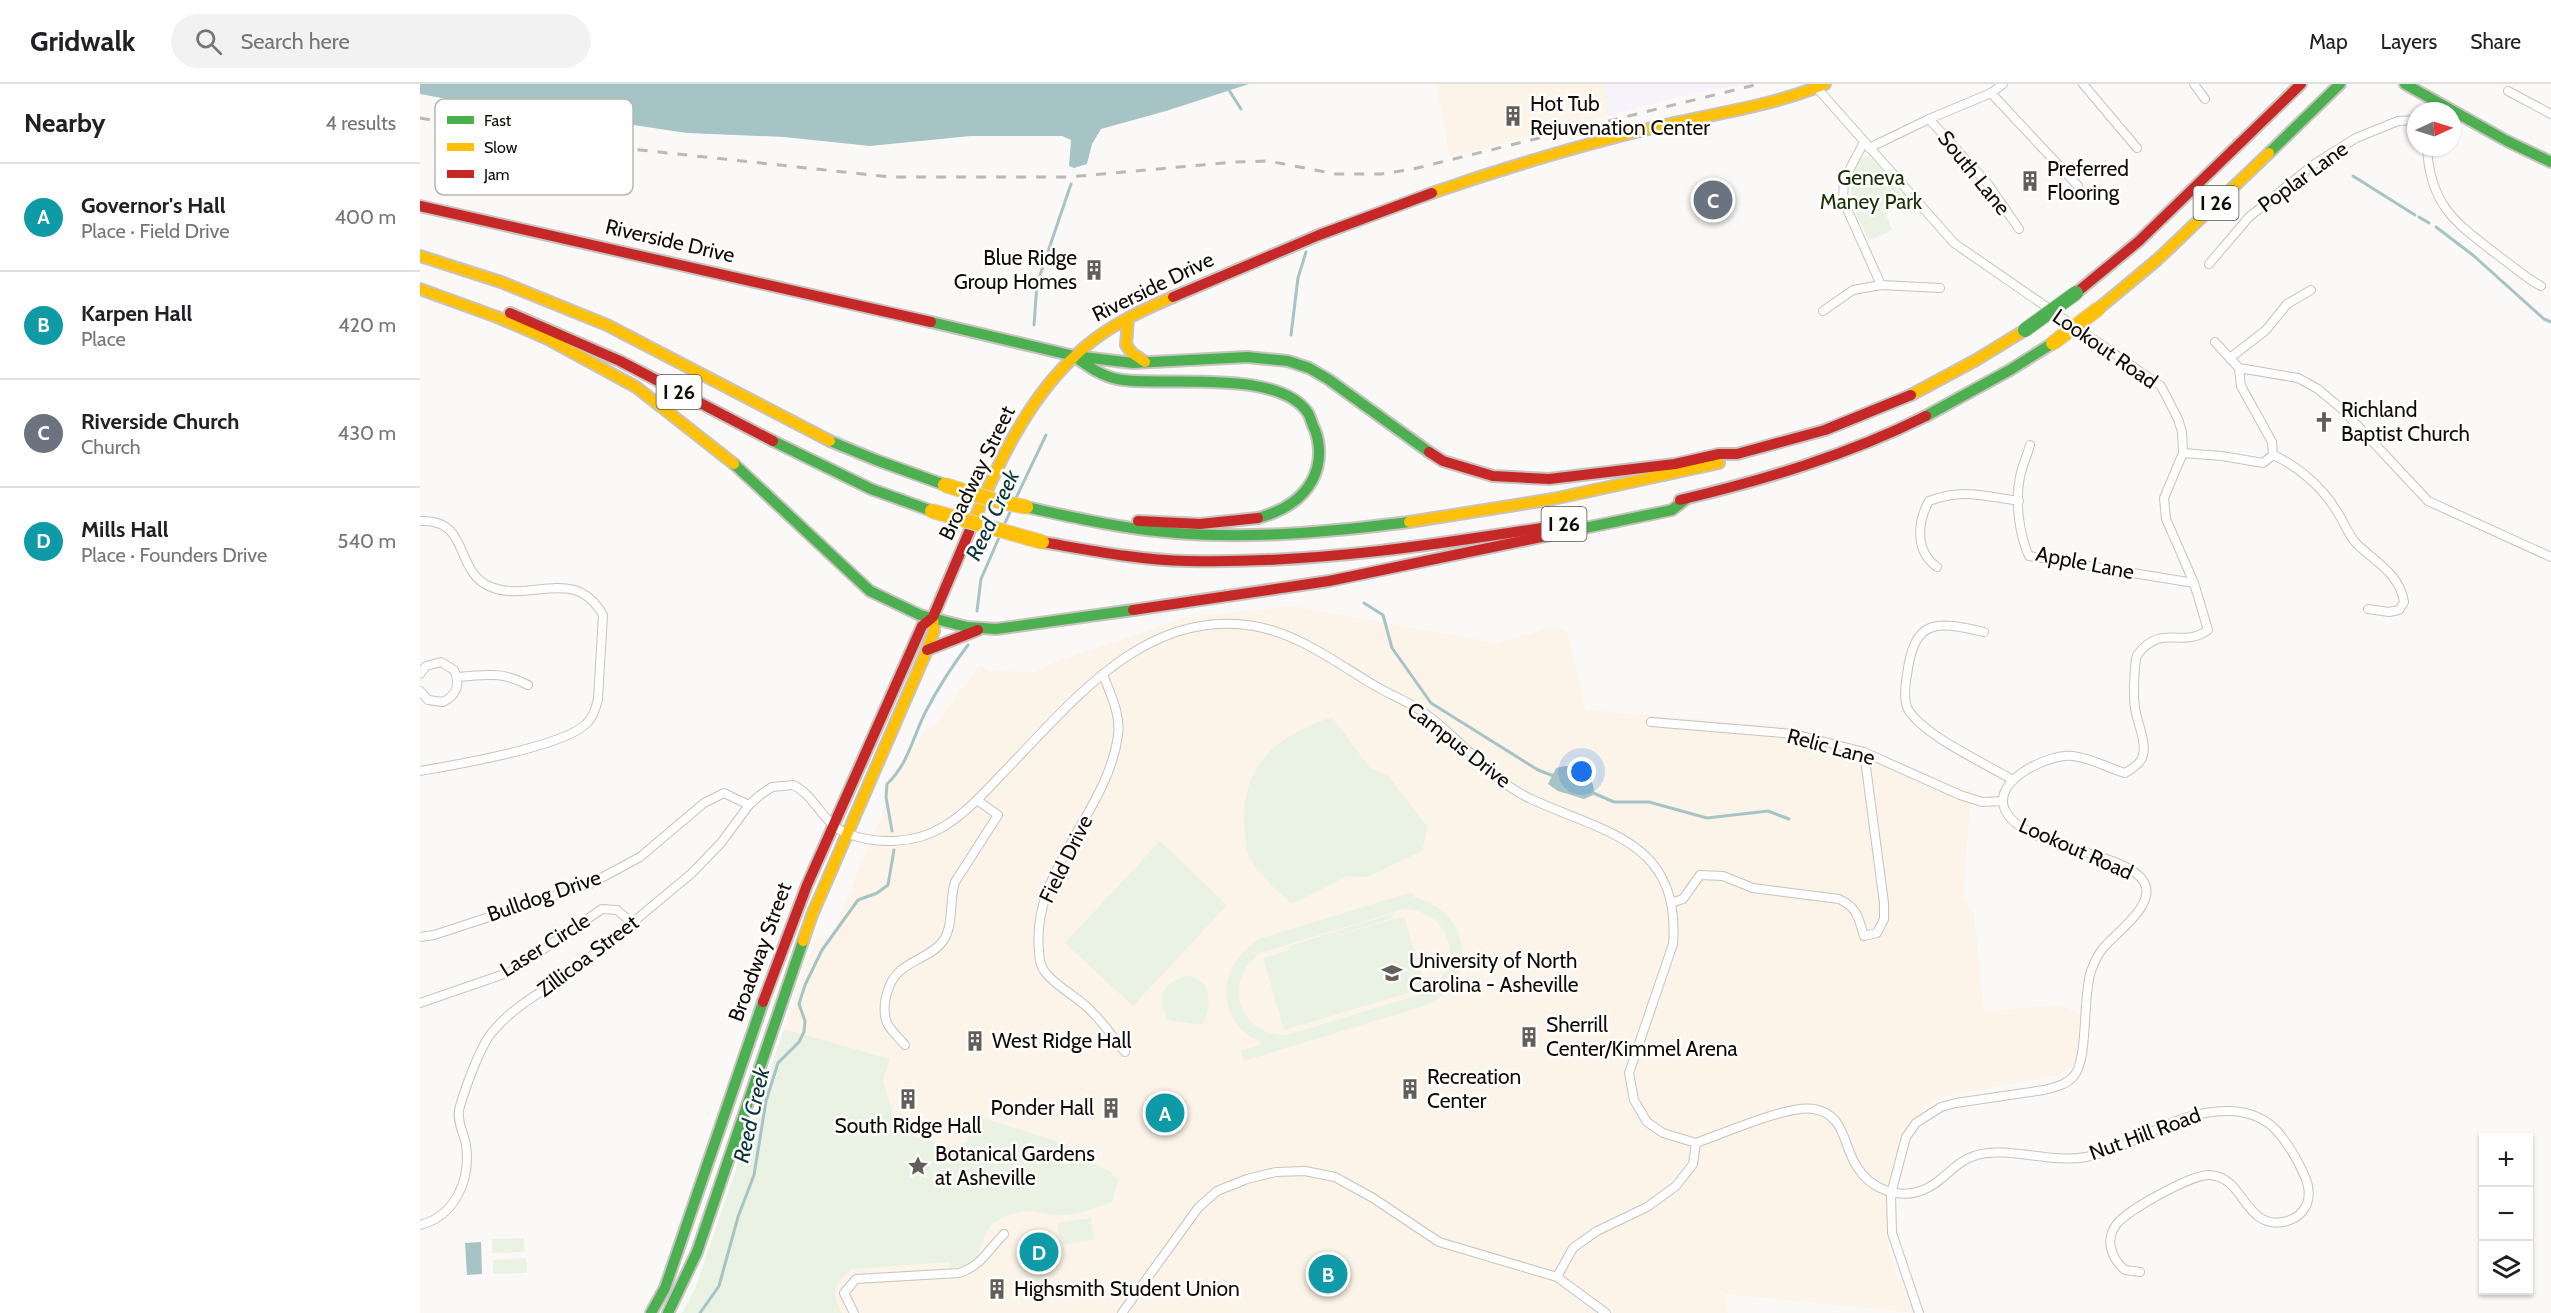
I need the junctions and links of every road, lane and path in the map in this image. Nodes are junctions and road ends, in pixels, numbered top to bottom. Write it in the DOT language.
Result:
graph roads {
  1 [pos="2003,84"];
  2 [pos="2083,84"];
  3 [pos="2194,84"];
  4 [pos="2301,84"];
  5 [pos="2405,84"];
  6 [pos="1821,86"];
  7 [pos="2335,88"];
  8 [pos="2508,91"];
  9 [pos="1991,93"];
  10 [pos="2205,99"];
  11 [pos="2430,102"];
  12 [pos="2551,114"];
  13 [pos="1929,119"];
  14 [pos="2461,119"];
  15 [pos="2407,120"];
  16 [pos="1867,145"];
  17 [pos="2137,148"];
  18 [pos="2428,156"];
  19 [pos="2551,162"];
  20 [pos="2078,186"];
  21 [pos="420,206"];
  22 [pos="2019,229"];
  23 [pos="420,256"];
  24 [pos="2209,264"];
  25 [pos="420,284"];
  26 [pos="1881,285"];
  27 [pos="2541,286"];
  28 [pos="1940,288"];
  29 [pos="420,289"];
  30 [pos="2311,290"];
  31 [pos="1824,311"];
  32 [pos="1128,319"];
  33 [pos="2215,342"];
  34 [pos="1074,356"];
  35 [pos="2230,358"];
  36 [pos="1145,362"];
  37 [pos="2239,368"];
  38 [pos="2030,445"];
  39 [pos="2183,453"];
  40 [pos="1737,454"];
  41 [pos="2273,456"];
  42 [pos="1686,499"];
  43 [pos="2019,501"];
  44 [pos="420,521"];
  45 [pos="1106,522"];
  46 [pos="2551,557"];
  47 [pos="1937,567"];
  48 [pos="2194,583"];
  49 [pos="2368,609"];
  50 [pos="933,617"];
  51 [pos="984,628"];
  52 [pos="1984,632"];
  53 [pos="927,650"];
  54 [pos="420,674"];
  55 [pos="1102,674"];
  56 [pos="458,677"];
  57 [pos="528,686"];
  58 [pos="420,690"];
  59 [pos="1651,722"];
  60 [pos="1864,752"];
  61 [pos="420,771"];
  62 [pos="2013,780"];
  63 [pos="977,800"];
  64 [pos="2003,801"];
  65 [pos="749,805"];
  66 [pos="833,825"];
  67 [pos="846,833"];
  68 [pos="1671,903"];
  69 [pos="632,923"];
  70 [pos="420,938"];
  71 [pos="420,1003"];
  72 [pos="905,1045"];
  73 [pos="1125,1052"];
  74 [pos="1696,1143"];
  75 [pos="1891,1194"];
  76 [pos="420,1225"];
  77 [pos="1004,1234"];
  78 [pos="2140,1272"];
  79 [pos="1557,1277"];
  80 [pos="651,1313"];
  81 [pos="668,1313"];
  82 [pos="854,1313"];
  83 [pos="1122,1313"];
  84 [pos="1606,1313"];
  85 [pos="1919,1313"];
  1 -- 9 [label="street"];
  2 -- 17 [label="street"];
  3 -- 10 [label="street"];
  4 -- 40 [label="main road, I 26, bridge"];
  5 -- 11 [label="main road"];
  6 -- 16 [label="street, Lookout Road"];
  6 -- 32 [label="main road, Riverside Drive"];
  7 -- 42 [label="main road, I 26, bridge"];
  8 -- 12 [label="street"];
  9 -- 13 [label="street"];
  9 -- 20 [label="street"];
  13 -- 16 [label="street"];
  13 -- 22 [label="street, South Lane"];
  14 -- 19 [label="main road"];
  15 -- 24 [label="street, Poplar Lane"];
  16 -- 26 [label="street"];
  16 -- 39 [label="street, Lookout Road"];
  18 -- 27 [label="street"];
  21 -- 34 [label="main road, Riverside Drive"];
  23 -- 45 [label="main road, I 26, bridge"];
  25 -- 42 [label="main road, I 26, bridge"];
  26 -- 28 [label="street"];
  26 -- 31 [label="street"];
  29 -- 50 [label="main road"];
  30 -- 35 [label="street"];
  32 -- 34 [label="main road, Riverside Drive"];
  32 -- 36 [label="main road"];
  33 -- 35 [label="street"];
  34 -- 36 [label="main road"];
  34 -- 45 [label="main road"];
  34 -- 50 [label="main road, Broadway Street"];
  35 -- 37 [label="street"];
  36 -- 40 [label="main road"];
  37 -- 41 [label="street"];
  37 -- 46 [label="street"];
  38 -- 43 [label="street"];
  39 -- 41 [label="street"];
  39 -- 48 [label="street, Lookout Road"];
  40 -- 45 [label="main road, I 26"];
  41 -- 49 [label="street"];
  42 -- 51 [label="main road"];
  43 -- 47 [label="street"];
  43 -- 48 [label="street, Apple Lane"];
  44 -- 61 [label="street"];
  48 -- 62 [label="street, Lookout Road"];
  50 -- 51 [label="main road"];
  50 -- 53 [label="main road, Broadway Street"];
  50 -- 66 [label="main road, Broadway Street"];
  51 -- 53 [label="main road"];
  52 -- 62 [label="street"];
  53 -- 67 [label="main road, Broadway Street"];
  54 -- 56 [label="street"];
  55 -- 63 [label="street, Campus Drive"];
  55 -- 68 [label="street, Campus Drive"];
  55 -- 73 [label="street, Field Drive"];
  56 -- 57 [label="street"];
  56 -- 58 [label="street"];
  59 -- 60 [label="street, Relic Lane"];
  60 -- 64 [label="street, Relic Lane"];
  60 -- 68 [label="street"];
  62 -- 64 [label="street, Lookout Road"];
  63 -- 67 [label="street, Campus Drive"];
  63 -- 72 [label="street"];
  64 -- 75 [label="street, Lookout Road"];
  65 -- 66 [label="street, Zillicoa Street"];
  65 -- 69 [label="street, Zillicoa Street"];
  65 -- 70 [label="street, Bulldog Drive"];
  66 -- 67 [label="street, Zillicoa Street"];
  66 -- 80 [label="main road, Broadway Street"];
  67 -- 81 [label="main road, Broadway Street"];
  68 -- 74 [label="street, Campus Drive"];
  69 -- 71 [label="street, Laser Circle"];
  69 -- 76 [label="street, Zillicoa Street"];
  74 -- 75 [label="street"];
  74 -- 79 [label="street"];
  75 -- 78 [label="street, Nut Hill Road"];
  75 -- 85 [label="street, Lookout Road"];
  77 -- 82 [label="street"];
  79 -- 83 [label="street"];
  79 -- 84 [label="street"];
}
